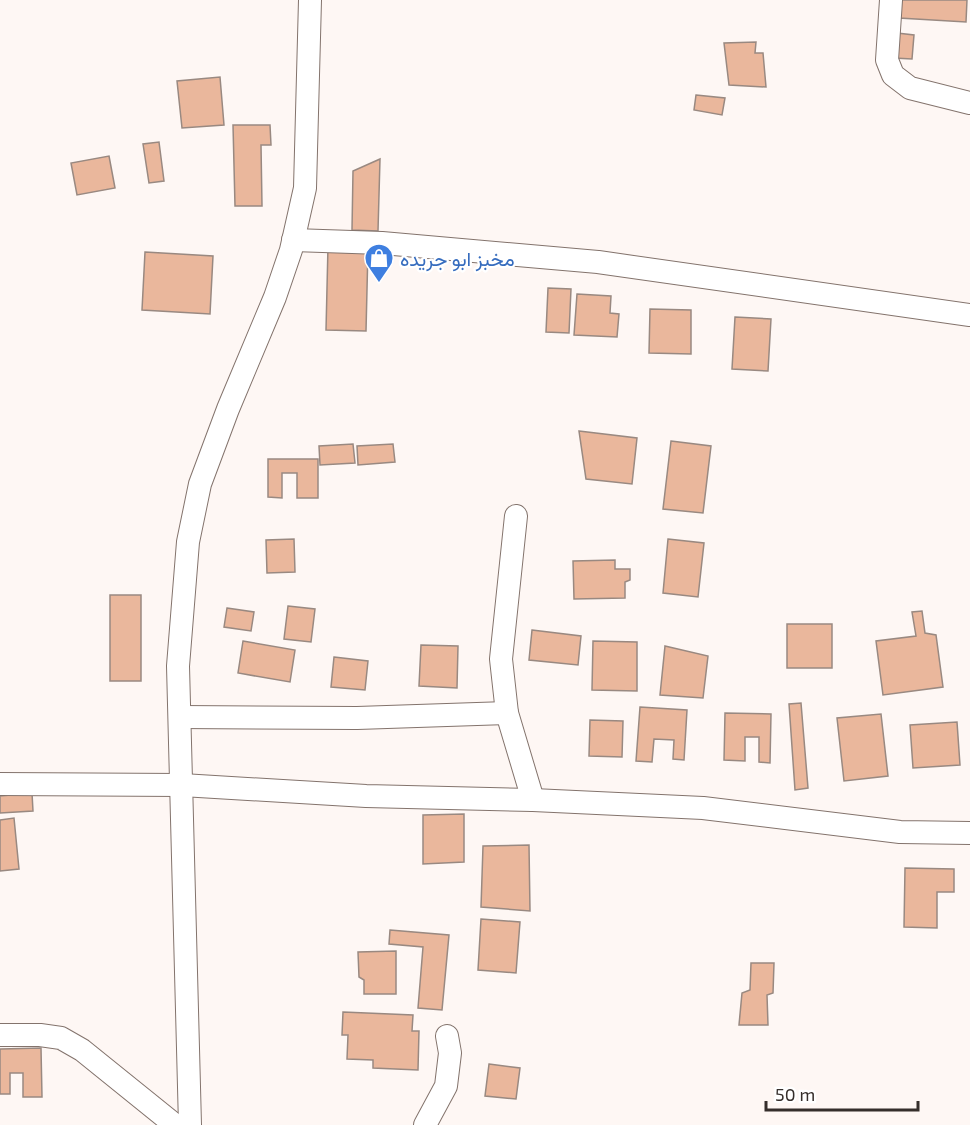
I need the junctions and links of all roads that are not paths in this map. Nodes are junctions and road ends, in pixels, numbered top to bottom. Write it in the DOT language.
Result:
graph roads {
  1 [pos="310,0"];
  2 [pos="891,0"];
  3 [pos="970,104"];
  4 [pos="294,240"];
  5 [pos="970,315"];
  6 [pos="516,516"];
  7 [pos="507,713"];
  8 [pos="180,717"];
  9 [pos="0,784"];
  10 [pos="182,785"];
  11 [pos="533,800"];
  12 [pos="970,833"];
  13 [pos="0,1035"];
  14 [pos="447,1036"];
  15 [pos="175,1125"];
  16 [pos="190,1125"];
  17 [pos="425,1125"];
  1 -- 4 [label="street"];
  2 -- 3 [label="street"];
  4 -- 5 [label="street"];
  4 -- 8 [label="street"];
  6 -- 7 [label="street"];
  7 -- 8 [label="street"];
  7 -- 11 [label="street"];
  8 -- 10 [label="street"];
  9 -- 10 [label="street"];
  10 -- 11 [label="street"];
  10 -- 16 [label="street"];
  11 -- 12 [label="street"];
  13 -- 15 [label="street"];
  14 -- 17 [label="street"];
}
